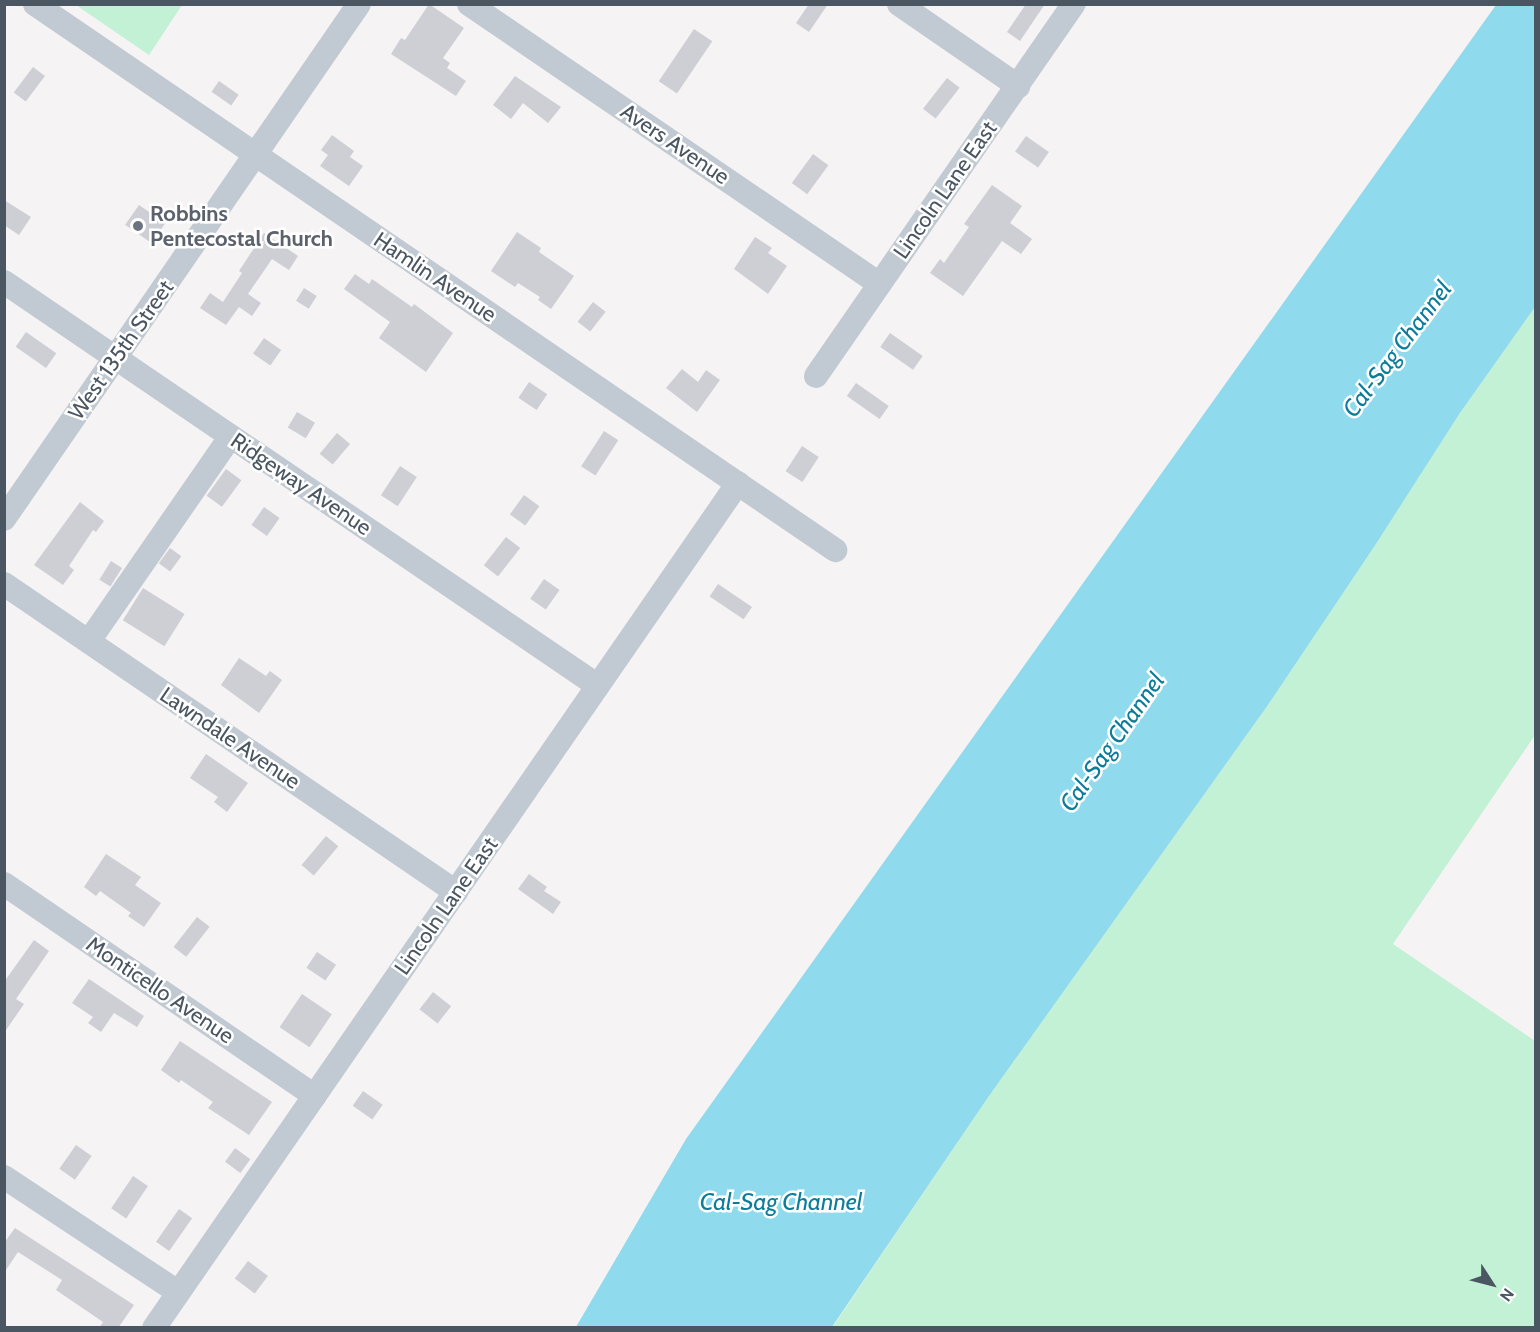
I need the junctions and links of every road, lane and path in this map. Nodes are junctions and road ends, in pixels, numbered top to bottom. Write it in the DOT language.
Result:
graph roads {
  1 [pos="34,4"];
  2 [pos="359,4"];
  3 [pos="469,4"];
  4 [pos="899,4"];
  5 [pos="1074,4"];
  6 [pos="1018,86"];
  7 [pos="255,155"];
  8 [pos="4,282"];
  9 [pos="880,284"];
  10 [pos="116,358"];
  11 [pos="816,376"];
  12 [pos="231,436"];
  13 [pos="738,483"];
  14 [pos="4,519"];
  15 [pos="835,550"];
  16 [pos="4,584"];
  17 [pos="88,641"];
  18 [pos="598,686"];
  19 [pos="4,884"];
  20 [pos="456,892"];
  21 [pos="315,1096"];
  22 [pos="4,1177"];
  23 [pos="178,1292"];
  24 [pos="154,1328"];
  1 -- 7 [label="street, Hamlin Avenue"];
  2 -- 7 [label="street, West 135th Street"];
  3 -- 9 [label="street, Avers Avenue"];
  4 -- 6 [label="street"];
  5 -- 6 [label="street, Lincoln Lane East"];
  6 -- 9 [label="street, Lincoln Lane East"];
  7 -- 10 [label="street, West 135th Street"];
  7 -- 13 [label="street, Hamlin Avenue"];
  8 -- 10 [label="street, Ridgeway Avenue"];
  9 -- 11 [label="street, Lincoln Lane East"];
  10 -- 12 [label="street, Ridgeway Avenue"];
  10 -- 14 [label="street, West 135th Street"];
  12 -- 17 [label="street"];
  12 -- 18 [label="street, Ridgeway Avenue"];
  13 -- 15 [label="street, Hamlin Avenue"];
  13 -- 18 [label="street, Lincoln Lane East"];
  16 -- 17 [label="street, Lawndale Avenue"];
  17 -- 20 [label="street, Lawndale Avenue"];
  18 -- 20 [label="street, Lincoln Lane East"];
  19 -- 21 [label="street, Monticello Avenue"];
  20 -- 21 [label="street, Lincoln Lane East"];
  21 -- 23 [label="street, Lincoln Lane East"];
  22 -- 23 [label="street"];
  23 -- 24 [label="street, Lincoln Lane East"];
}
